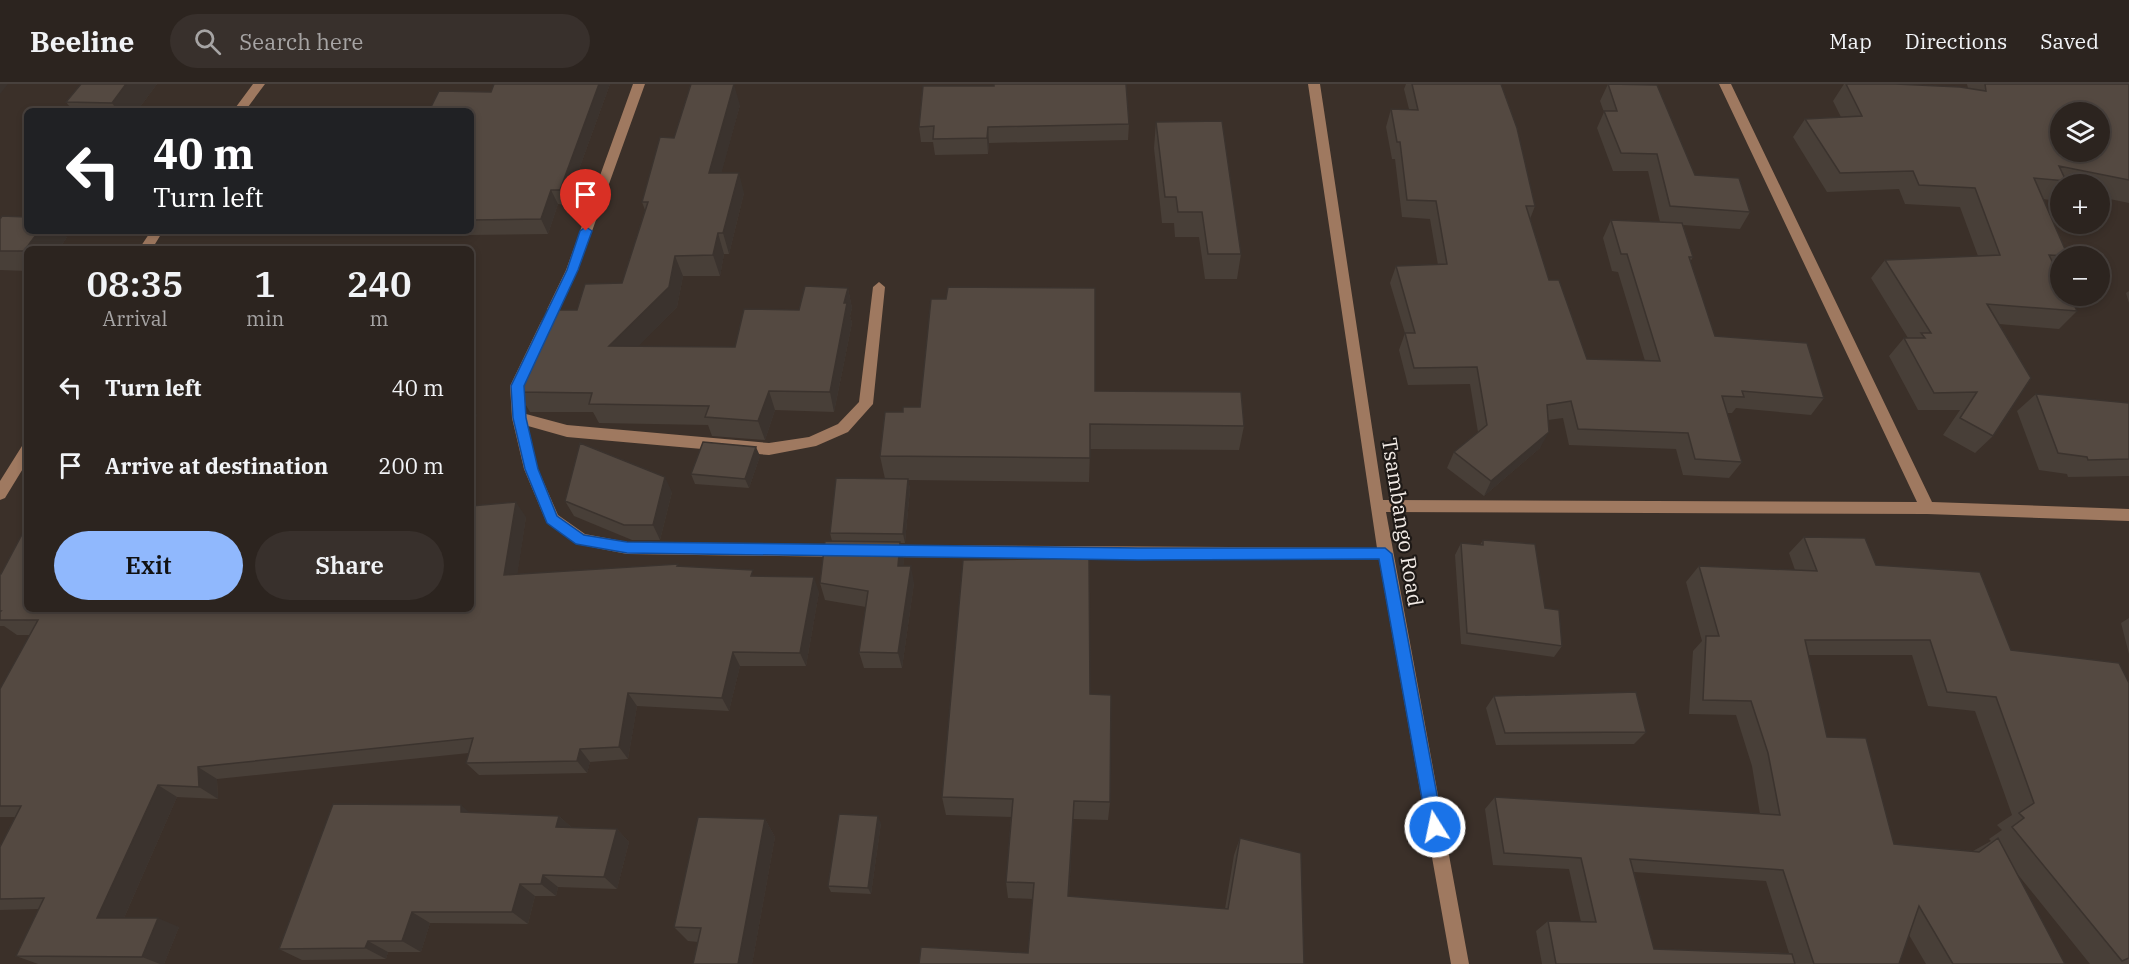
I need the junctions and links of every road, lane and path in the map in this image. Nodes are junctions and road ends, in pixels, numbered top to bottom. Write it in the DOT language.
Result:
graph roads {
  1 [pos="259,84"];
  2 [pos="639,84"];
  3 [pos="1314,84"];
  4 [pos="1725,84"];
  5 [pos="241,108"];
  6 [pos="879,287"];
  7 [pos="519,418"];
  8 [pos="24,455"];
  9 [pos="0,494"];
  10 [pos="1377,506"];
  11 [pos="1927,508"];
  12 [pos="2129,515"];
  13 [pos="1385,554"];
  14 [pos="1460,964"];
  1 -- 5 [label="street"];
  2 -- 7 [label="street"];
  3 -- 10 [label="street, Tsambango Road"];
  4 -- 11 [label="street"];
  6 -- 7 [label="street"];
  7 -- 13 [label="street"];
  8 -- 9 [label="street"];
  10 -- 11 [label="street"];
  10 -- 13 [label="street, Tsambango Road"];
  11 -- 12 [label="street"];
  13 -- 14 [label="street, Tsambango Road"];
}
